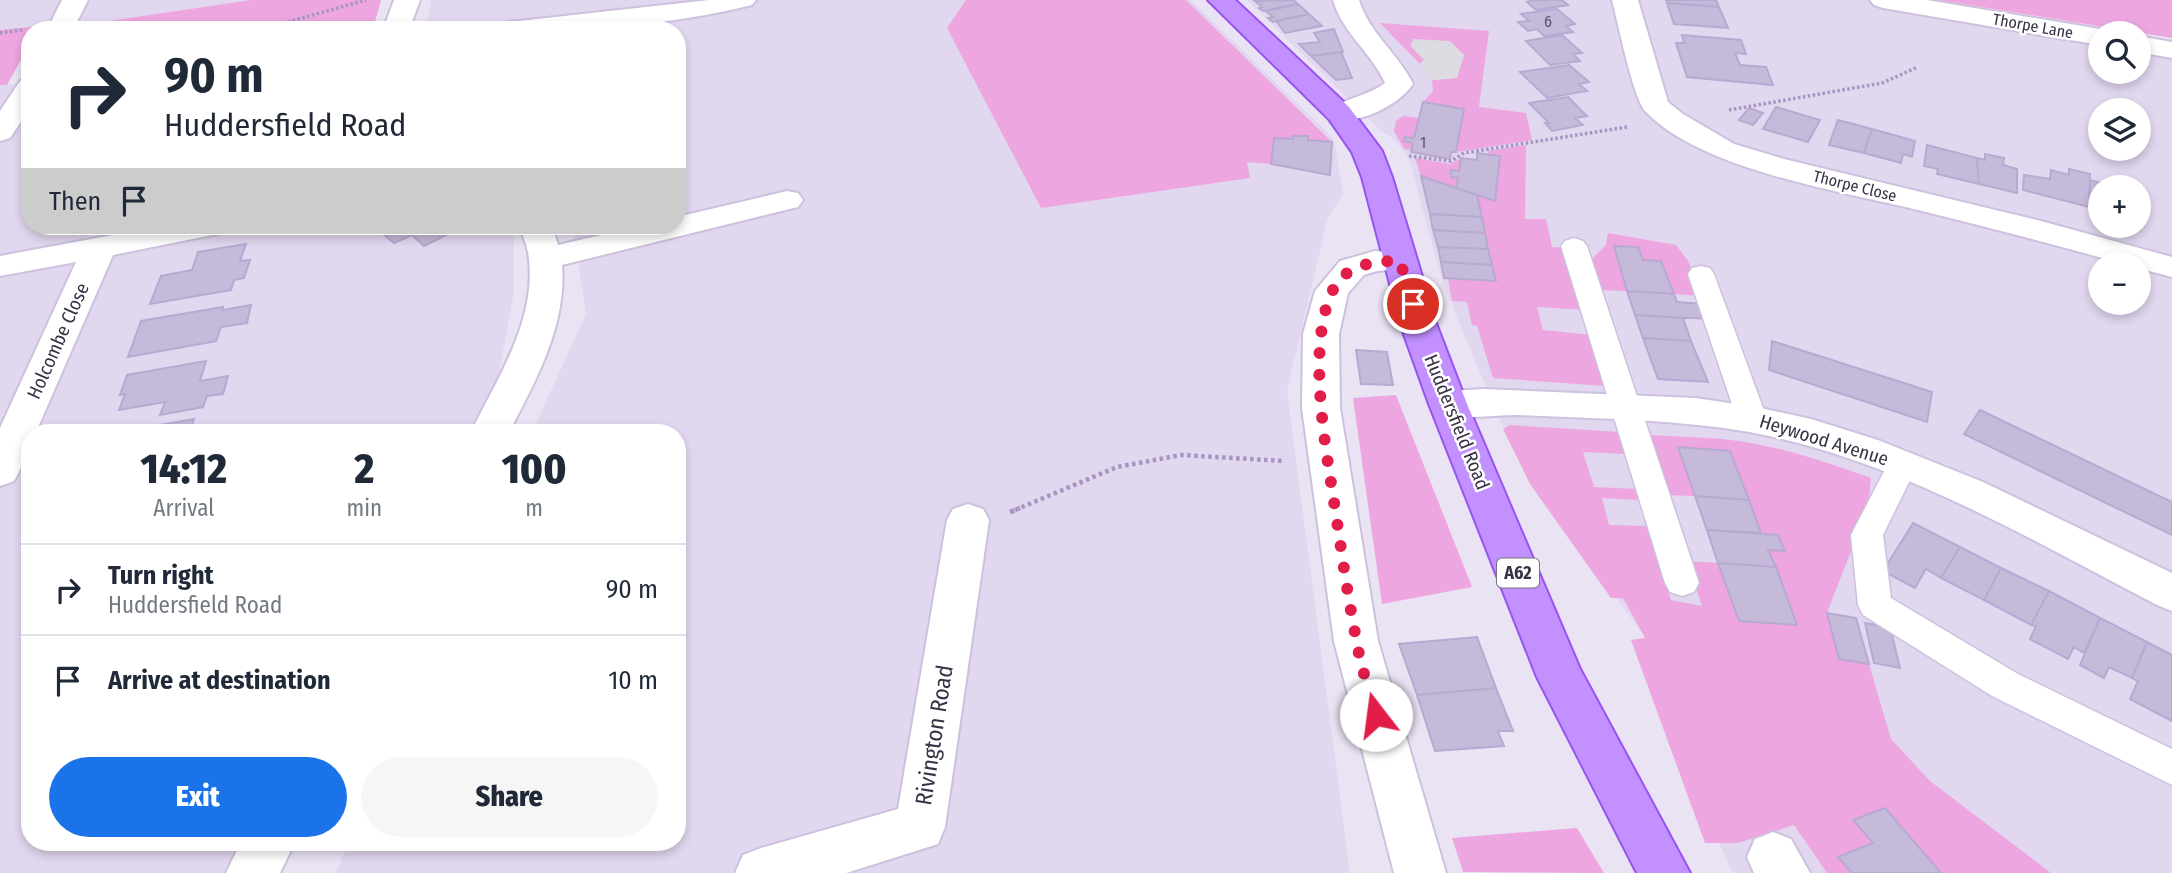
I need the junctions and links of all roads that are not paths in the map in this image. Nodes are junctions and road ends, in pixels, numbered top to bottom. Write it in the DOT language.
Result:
graph roads {
  1 [pos="75,0"];
  2 [pos="407,0"];
  3 [pos="743,0"];
  4 [pos="1221,0"];
  5 [pos="1625,0"];
  6 [pos="1883,0"];
  7 [pos="1342,3"];
  8 [pos="64,21"];
  9 [pos="399,21"];
  10 [pos="591,21"];
  11 [pos="2088,35"];
  12 [pos="2151,46"];
  13 [pos="2172,50"];
  14 [pos="21,100"];
  15 [pos="1339,113"];
  16 [pos="0,132"];
  17 [pos="787,200"];
  18 [pos="686,217"];
  19 [pos="165,235"];
  20 [pos="582,235"];
  21 [pos="541,242"];
  22 [pos="1574,246"];
  23 [pos="99,248"];
  24 [pos="1400,261"];
  25 [pos="0,265"];
  26 [pos="2172,267"];
  27 [pos="1702,274"];
  28 [pos="1448,404"];
  29 [pos="1625,408"];
  30 [pos="1752,419"];
  31 [pos="494,424"];
  32 [pos="1903,464"];
  33 [pos="0,471"];
  34 [pos="968,520"];
  35 [pos="1682,583"];
  36 [pos="2172,593"];
  37 [pos="2172,768"];
  38 [pos="264,851"];
  39 [pos="252,873"];
  40 [pos="761,873"];
  41 [pos="1420,873"];
  42 [pos="1664,873"];
  1 -- 8 [label="street"];
  2 -- 9 [label="street"];
  3 -- 10 [label="street"];
  4 -- 15 [label="main road, Huddersfield Road / A62"];
  5 -- 26 [label="street, Thorpe Close"];
  6 -- 11 [label="street, Thorpe Lane"];
  7 -- 15 [label="street"];
  12 -- 13 [label="street"];
  14 -- 16 [label="street"];
  15 -- 24 [label="main road, Huddersfield Road / A62"];
  17 -- 18 [label="street"];
  19 -- 23 [label="street"];
  20 -- 21 [label="street"];
  21 -- 31 [label="street"];
  22 -- 29 [label="lane"];
  23 -- 25 [label="street"];
  23 -- 33 [label="street, Holcombe Close"];
  24 -- 28 [label="main road, Huddersfield Road / A62"];
  24 -- 41 [label="street"];
  27 -- 30 [label="lane"];
  28 -- 29 [label="street, Heywood Avenue"];
  28 -- 42 [label="main road, Huddersfield Road / A62"];
  29 -- 30 [label="street, Heywood Avenue"];
  29 -- 35 [label="lane"];
  30 -- 32 [label="street, Heywood Avenue"];
  32 -- 36 [label="street, Heywood Avenue"];
  32 -- 37 [label="lane"];
  34 -- 40 [label="street, Rivington Road"];
  38 -- 39 [label="street"];
}
